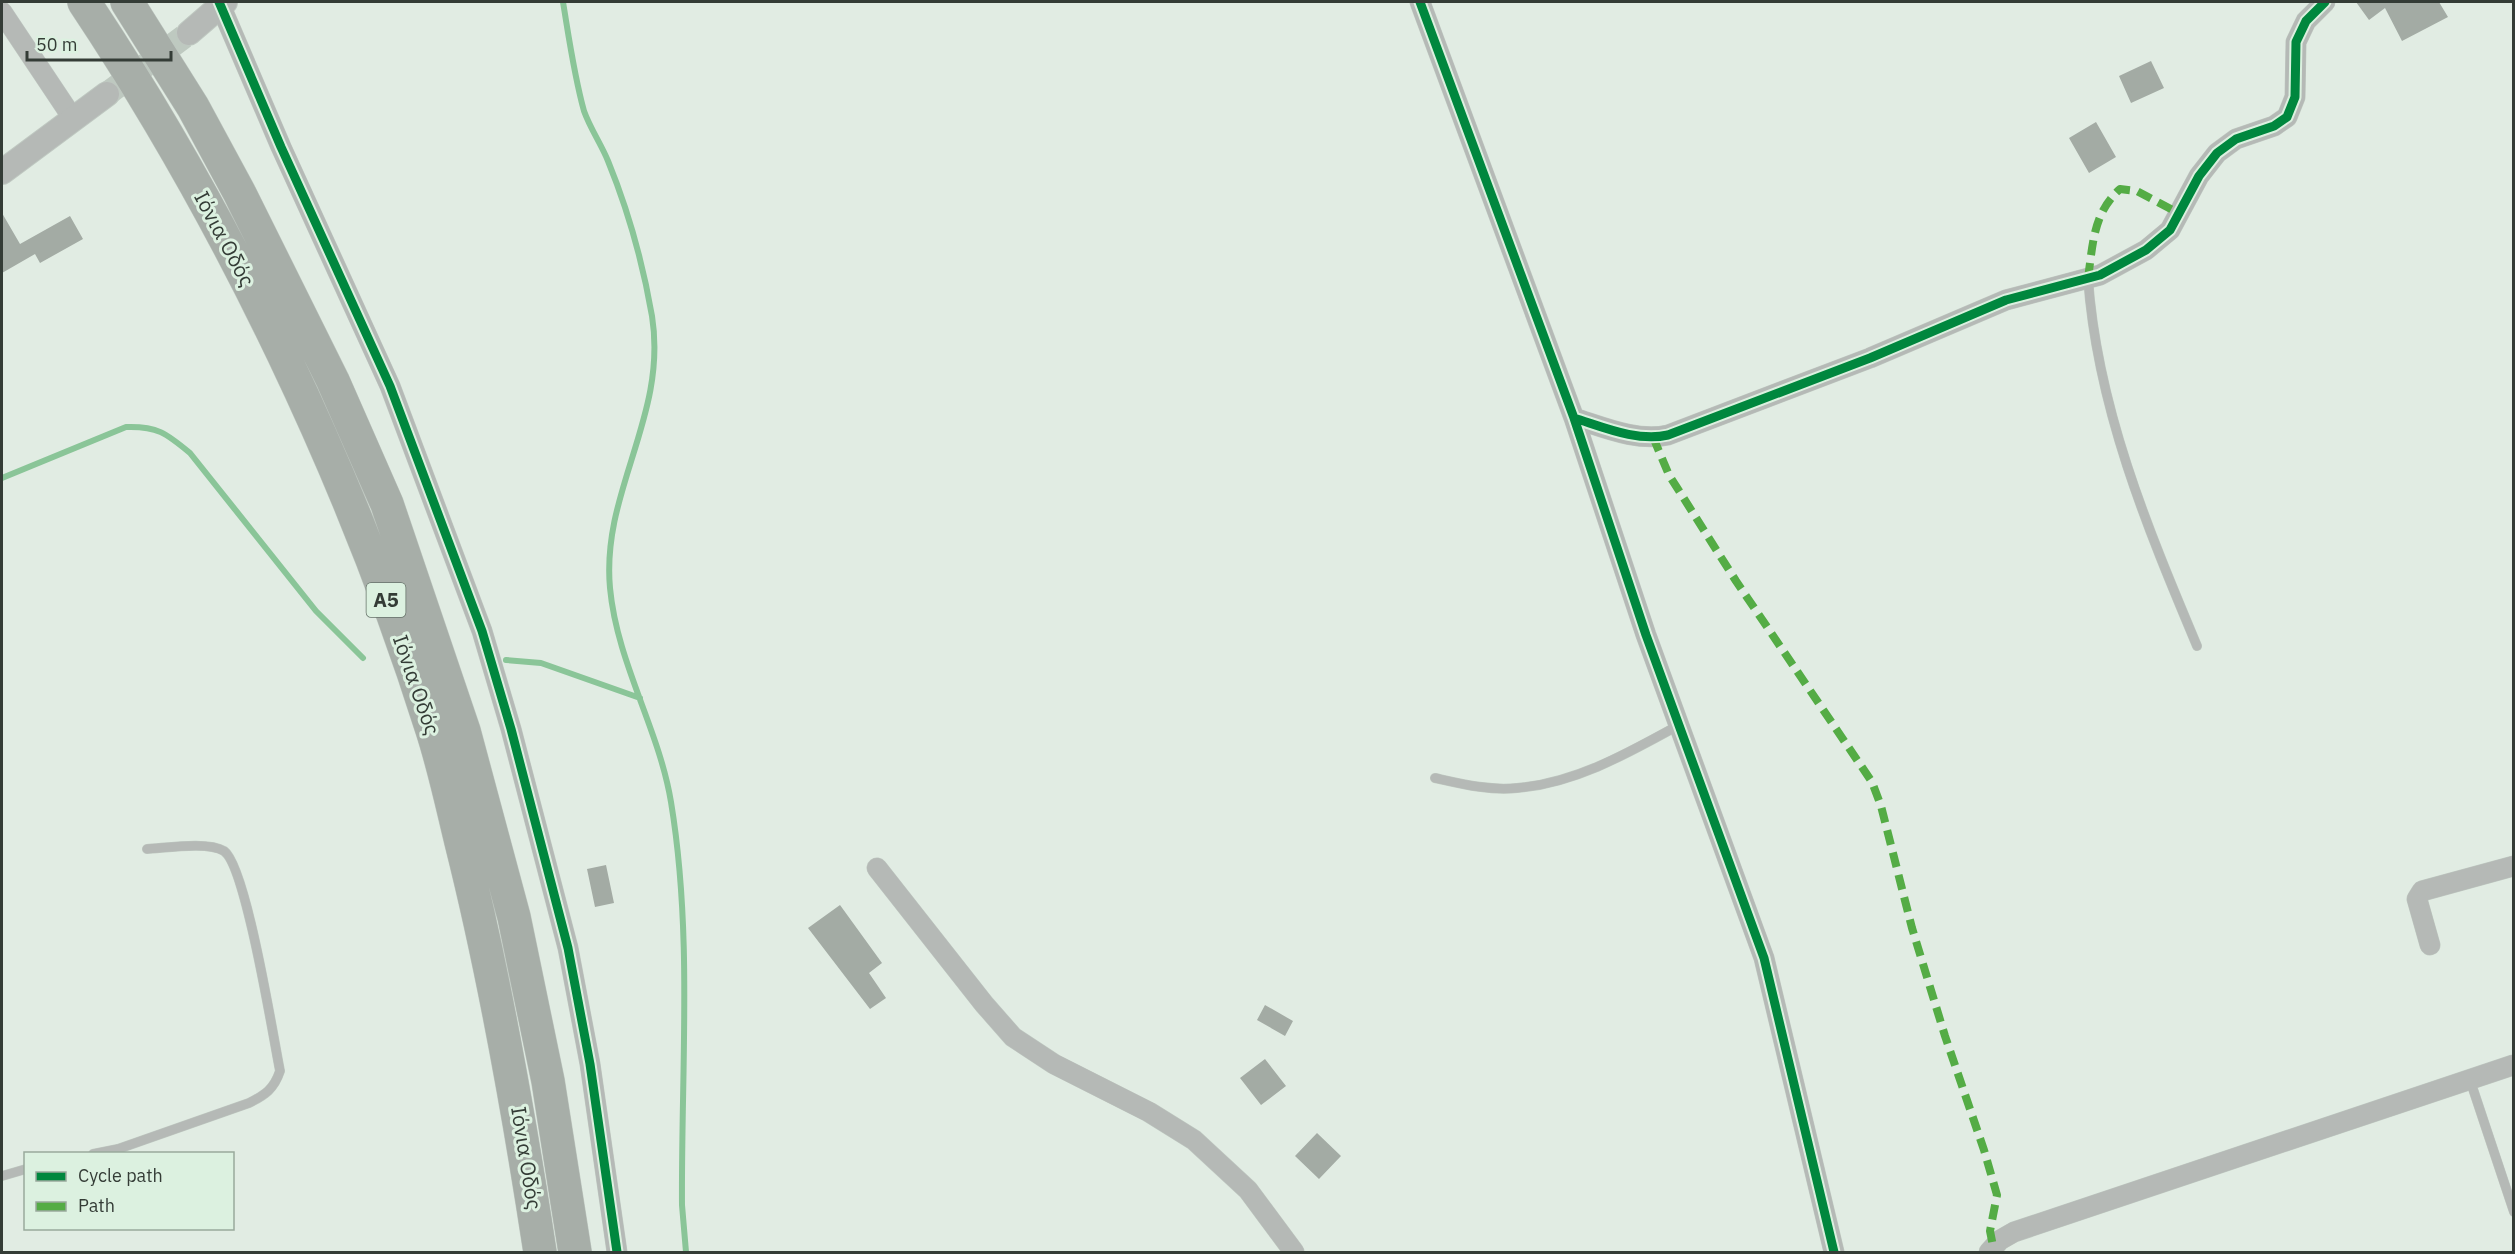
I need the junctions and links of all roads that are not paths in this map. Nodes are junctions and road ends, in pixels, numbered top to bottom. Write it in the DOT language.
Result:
graph roads {
  1 [pos="84,2"];
  2 [pos="127,2"];
  3 [pos="1420,2"];
  4 [pos="2325,2"];
  5 [pos="222,3"];
  6 [pos="2,12"];
  7 [pos="189,33"];
  8 [pos="106,94"];
  9 [pos="74,120"];
  10 [pos="2,172"];
  11 [pos="2088,278"];
  12 [pos="1574,418"];
  13 [pos="2197,646"];
  14 [pos="1679,725"];
  15 [pos="1436,778"];
  16 [pos="147,849"];
  17 [pos="2514,866"];
  18 [pos="877,868"];
  19 [pos="2430,945"];
  20 [pos="2513,1065"];
  21 [pos="2470,1080"];
  22 [pos="103,1152"];
  23 [pos="24,1170"];
  24 [pos="2,1176"];
  25 [pos="2514,1212"];
  26 [pos="540,1252"];
  27 [pos="575,1252"];
  28 [pos="617,1252"];
  29 [pos="1294,1252"];
  30 [pos="1834,1252"];
  31 [pos="1989,1252"];
  1 -- 26 [label="highway, Ιόνια Οδός / Α5"];
  2 -- 27 [label="highway, Ιόνια Οδός / Α5"];
  3 -- 12 [label="street"];
  4 -- 11 [label="street"];
  5 -- 7 [label="street"];
  5 -- 28 [label="street"];
  6 -- 9 [label="street"];
  8 -- 9 [label="street"];
  9 -- 10 [label="street"];
  11 -- 12 [label="street"];
  11 -- 13 [label="lane"];
  12 -- 14 [label="street"];
  14 -- 15 [label="lane"];
  14 -- 30 [label="street"];
  16 -- 22 [label="lane"];
  17 -- 19 [label="street"];
  18 -- 29 [label="street"];
  20 -- 21 [label="street"];
  21 -- 25 [label="lane"];
  21 -- 31 [label="street"];
  23 -- 24 [label="lane"];
}
